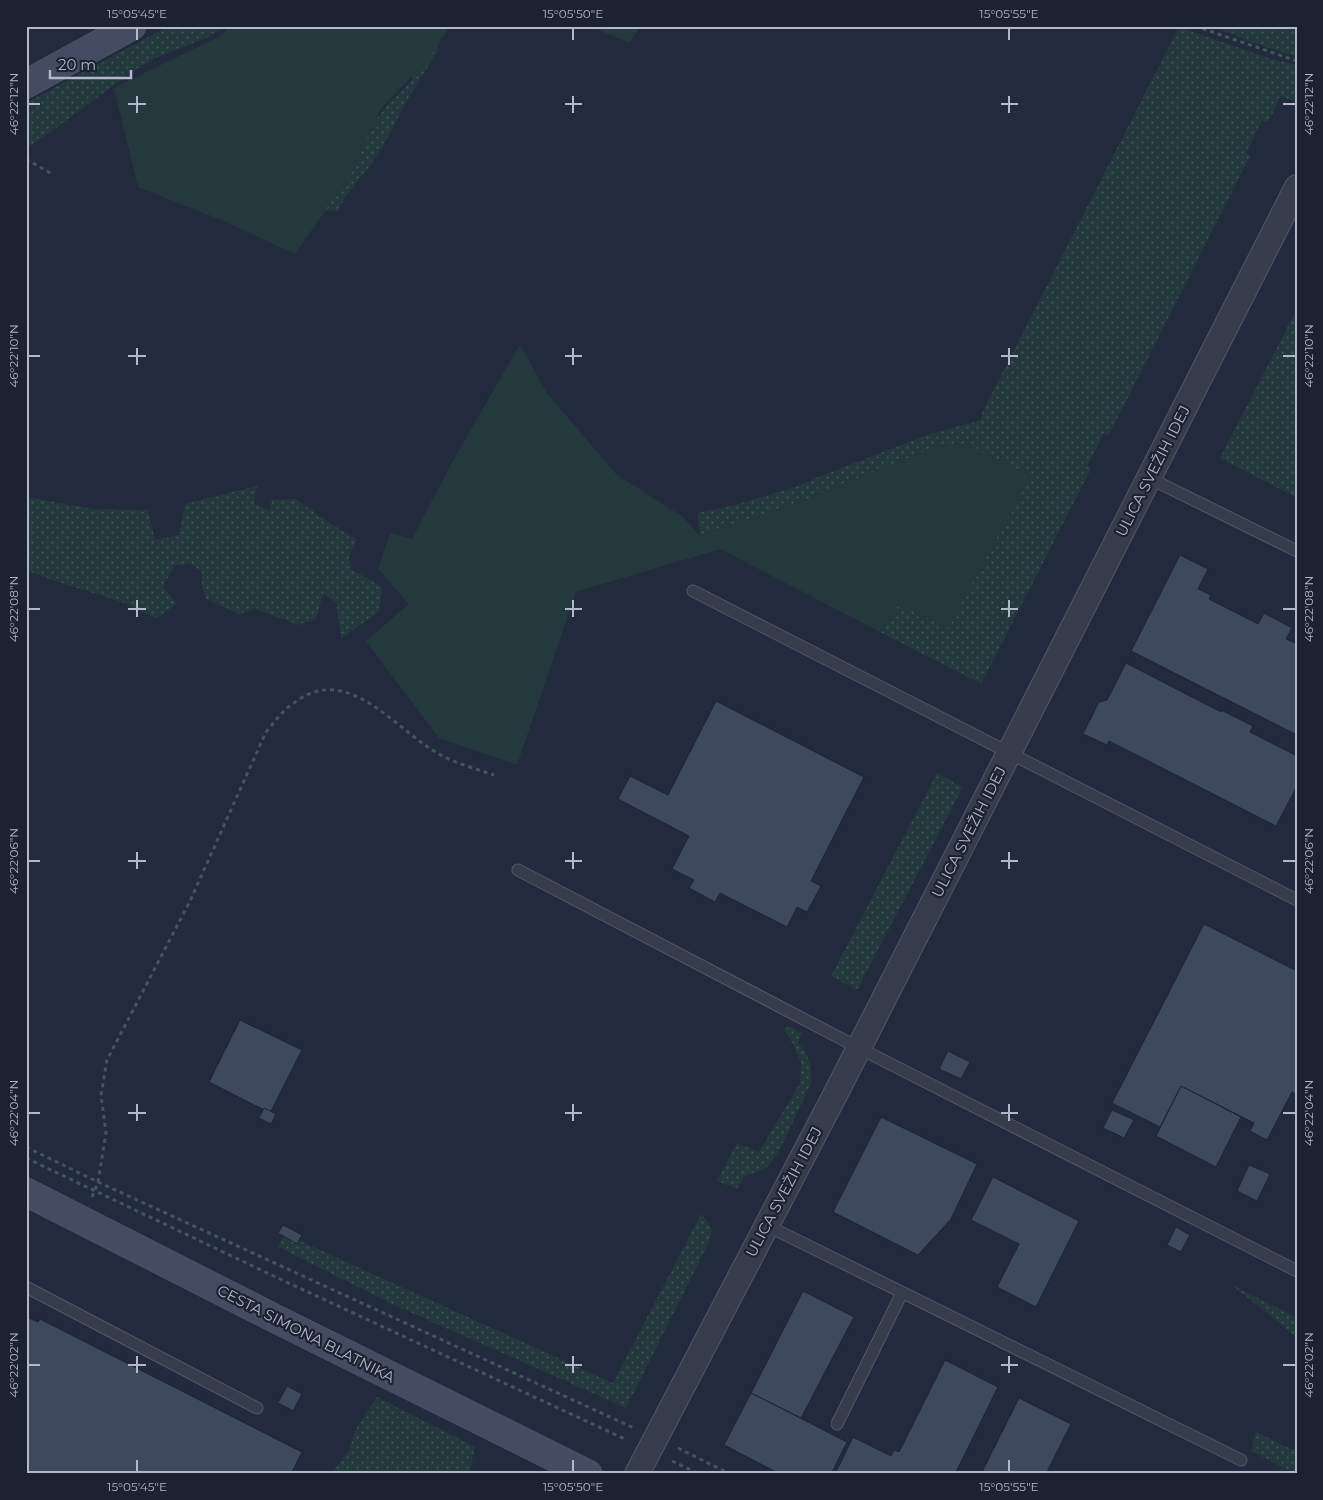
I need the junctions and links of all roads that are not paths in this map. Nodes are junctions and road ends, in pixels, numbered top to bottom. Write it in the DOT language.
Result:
graph roads {
  1 [pos="132,26"];
  2 [pos="26,84"];
  3 [pos="1297,188"];
  4 [pos="1149,478"];
  5 [pos="1297,551"];
  6 [pos="693,591"];
  7 [pos="1008,754"];
  8 [pos="518,870"];
  9 [pos="1297,900"];
  10 [pos="859,1048"];
  11 [pos="26,1192"];
  12 [pos="766,1225"];
  13 [pos="1297,1271"];
  14 [pos="26,1286"];
  15 [pos="902,1293"];
  16 [pos="257,1408"];
  17 [pos="837,1424"];
  18 [pos="1241,1460"];
  19 [pos="588,1474"];
  20 [pos="637,1474"];
  1 -- 2 [label="street"];
  3 -- 4 [label="street, ULICA SVEŽIH IDEJ"];
  4 -- 5 [label="lane"];
  4 -- 7 [label="street, ULICA SVEŽIH IDEJ"];
  6 -- 7 [label="lane"];
  7 -- 9 [label="lane"];
  7 -- 10 [label="street, ULICA SVEŽIH IDEJ"];
  8 -- 10 [label="lane"];
  10 -- 12 [label="street, ULICA SVEŽIH IDEJ"];
  10 -- 13 [label="lane"];
  11 -- 19 [label="street, CESTA SIMONA BLATNIKA"];
  12 -- 15 [label="lane"];
  12 -- 20 [label="street, ULICA SVEŽIH IDEJ"];
  14 -- 16 [label="lane"];
  15 -- 17 [label="lane"];
  15 -- 18 [label="lane"];
}
